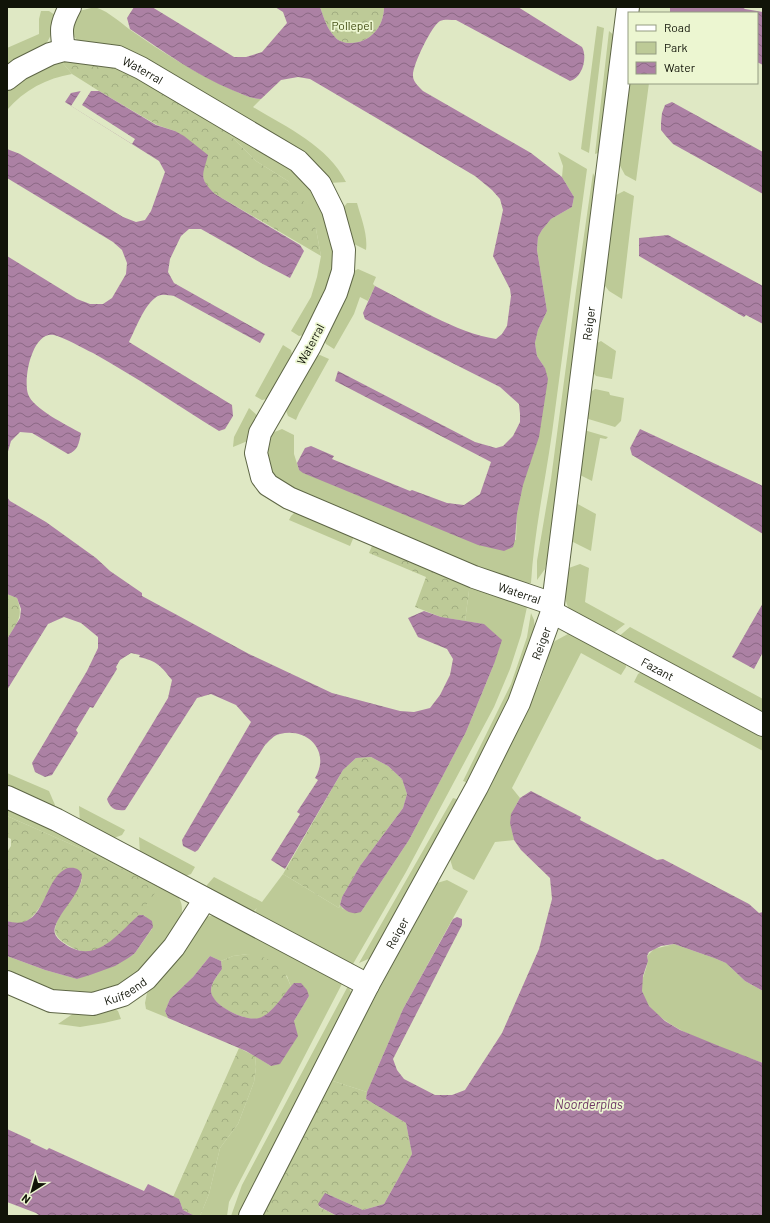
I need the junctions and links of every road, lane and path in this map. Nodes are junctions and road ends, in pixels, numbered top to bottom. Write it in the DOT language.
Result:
graph roads {
  1 [pos="70,7"];
  2 [pos="628,7"];
  3 [pos="64,50"];
  4 [pos="7,79"];
  5 [pos="552,608"];
  6 [pos="763,725"];
  7 [pos="7,798"];
  8 [pos="205,899"];
  9 [pos="7,982"];
  10 [pos="368,985"];
  11 [pos="250,1216"];
  1 -- 3 [label="street"];
  2 -- 5 [label="street, Reiger"];
  3 -- 4 [label="street, Waterral"];
  3 -- 5 [label="street, Waterral"];
  5 -- 6 [label="street, Fazant"];
  5 -- 10 [label="street, Reiger"];
  7 -- 8 [label="street"];
  8 -- 9 [label="street, Kuifeend"];
  8 -- 10 [label="street"];
  10 -- 11 [label="street, Reiger"];
}
